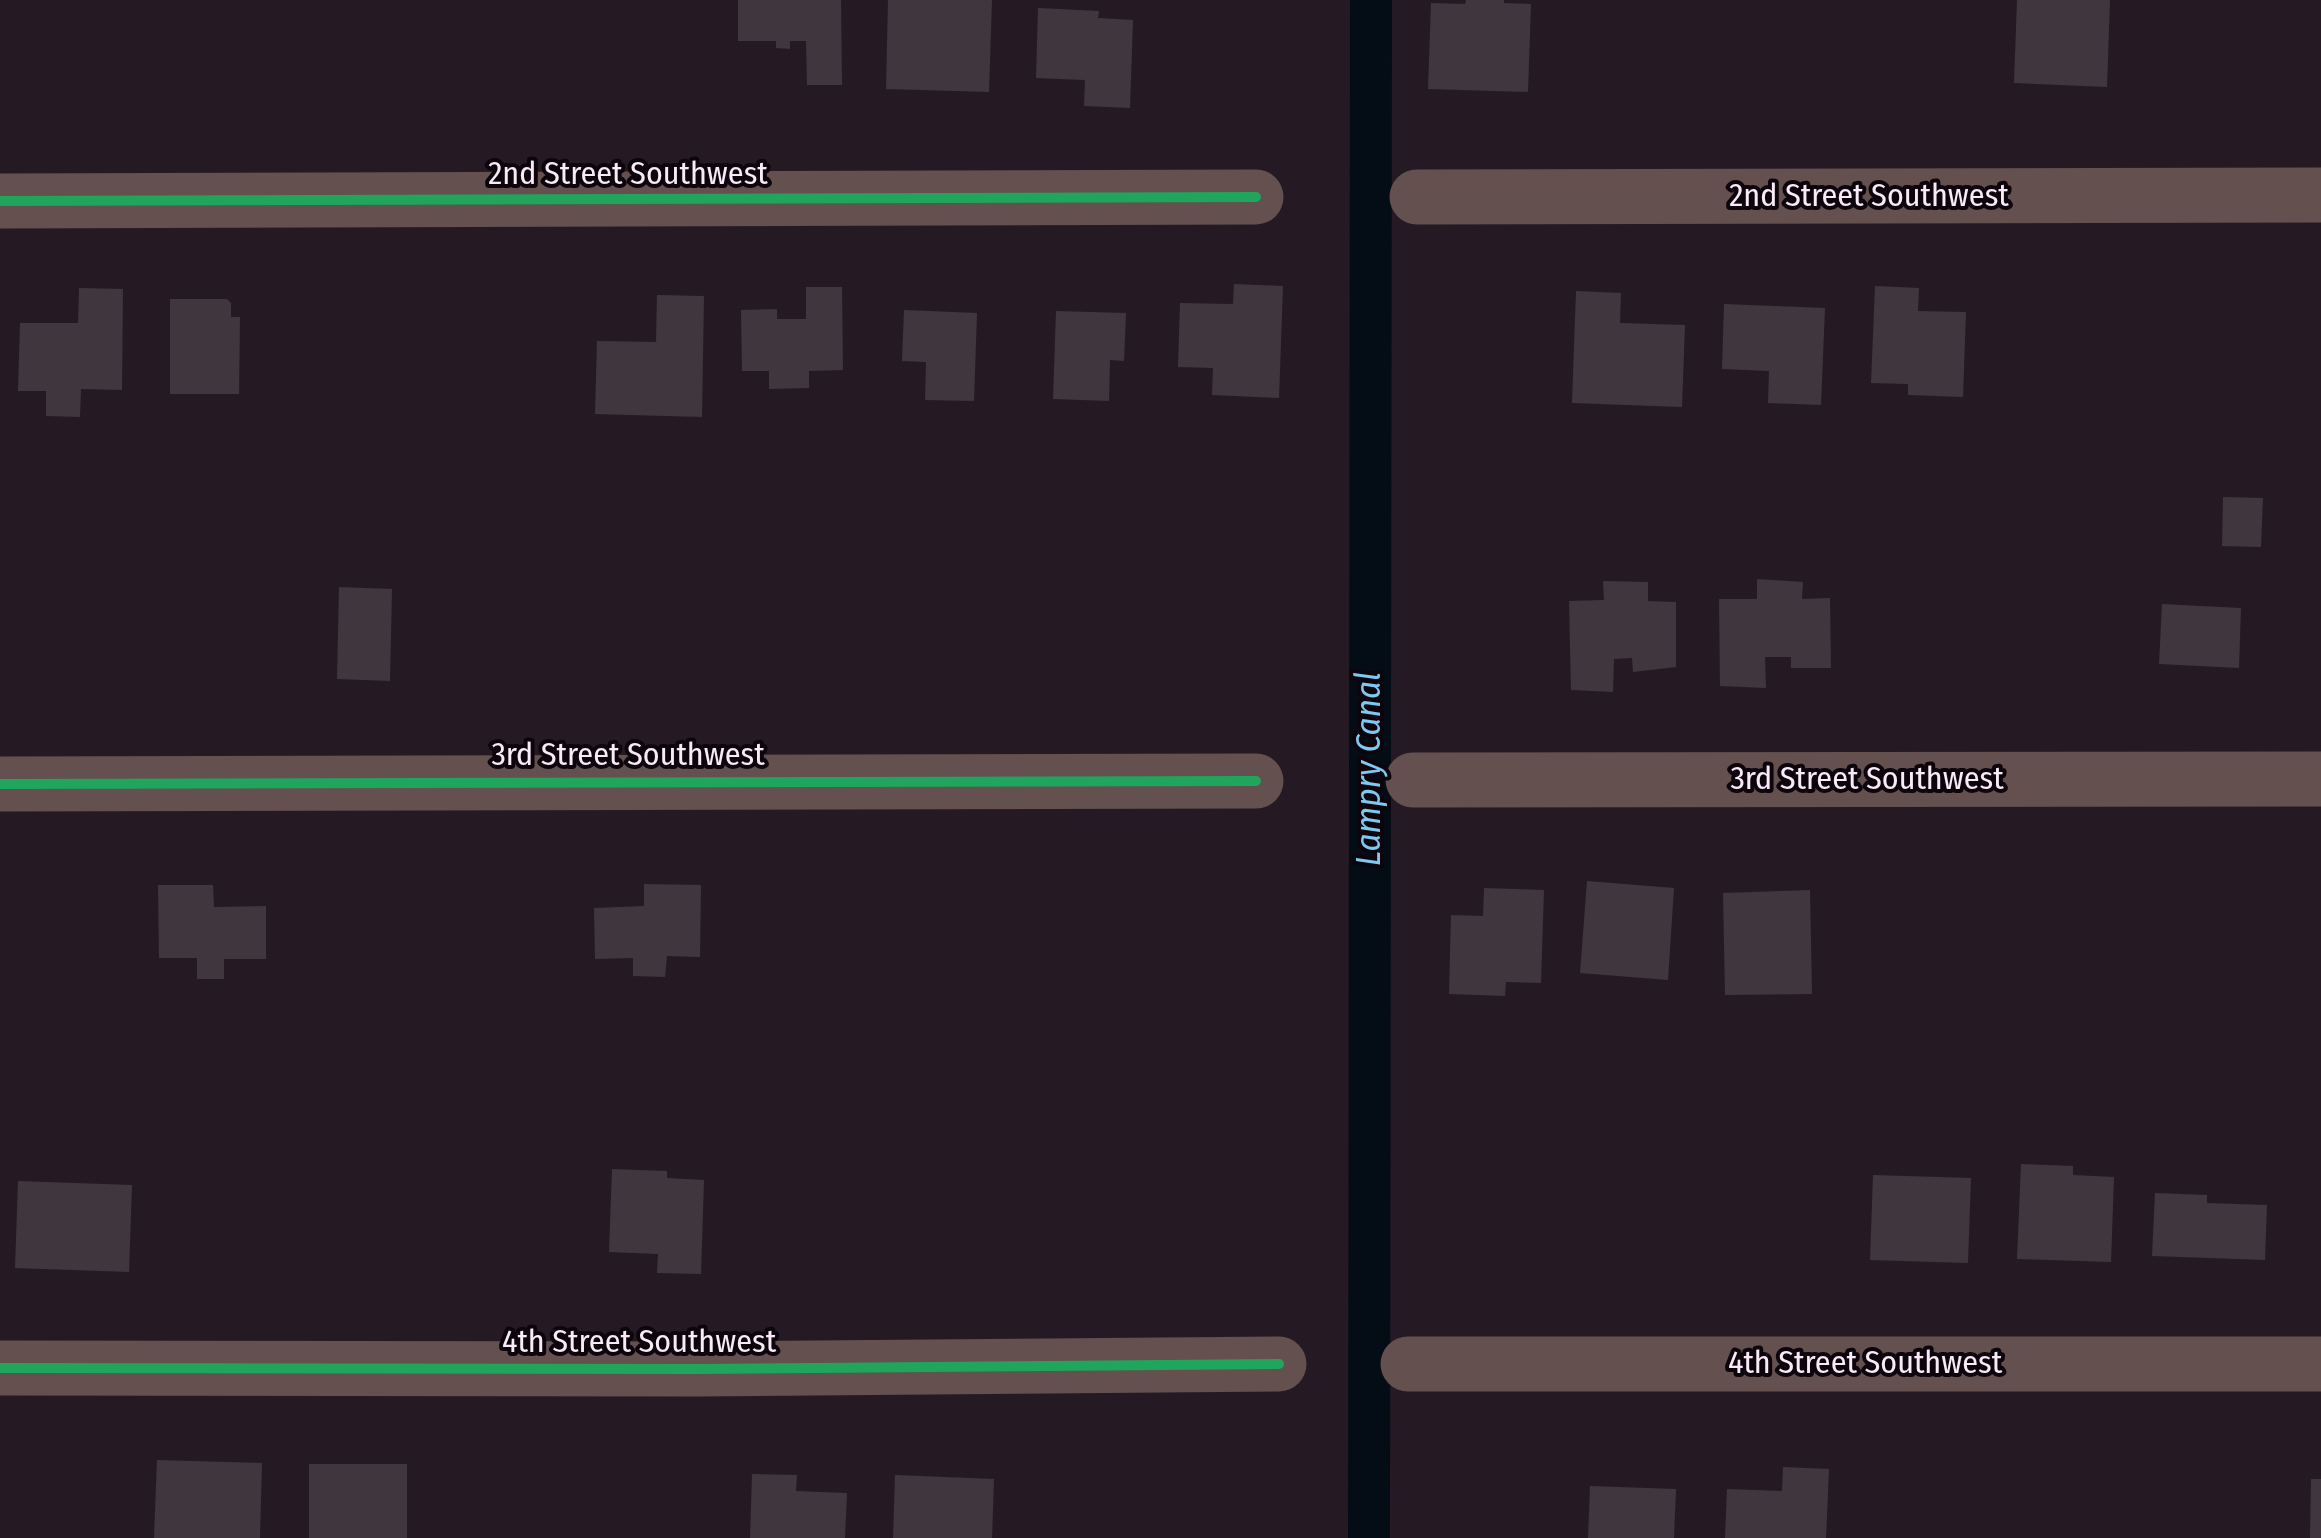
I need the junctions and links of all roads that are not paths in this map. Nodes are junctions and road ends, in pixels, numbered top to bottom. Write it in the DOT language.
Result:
graph roads {
  1 [pos="1256,196"];
  2 [pos="2321,196"];
  3 [pos="1417,197"];
  4 [pos="0,201"];
  5 [pos="2321,779"];
  6 [pos="1414,780"];
  7 [pos="1256,781"];
  8 [pos="0,784"];
  9 [pos="1279,1364"];
  10 [pos="1408,1364"];
  11 [pos="2321,1364"];
  12 [pos="0,1368"];
  1 -- 4 [label="street, 2nd Street Southwest"];
  2 -- 3 [label="street, 2nd Street Southwest"];
  5 -- 6 [label="street, 3rd Street Southwest"];
  7 -- 8 [label="street, 3rd Street Southwest"];
  9 -- 12 [label="street, 4th Street Southwest"];
  10 -- 11 [label="street, 4th Street Southwest"];
}
